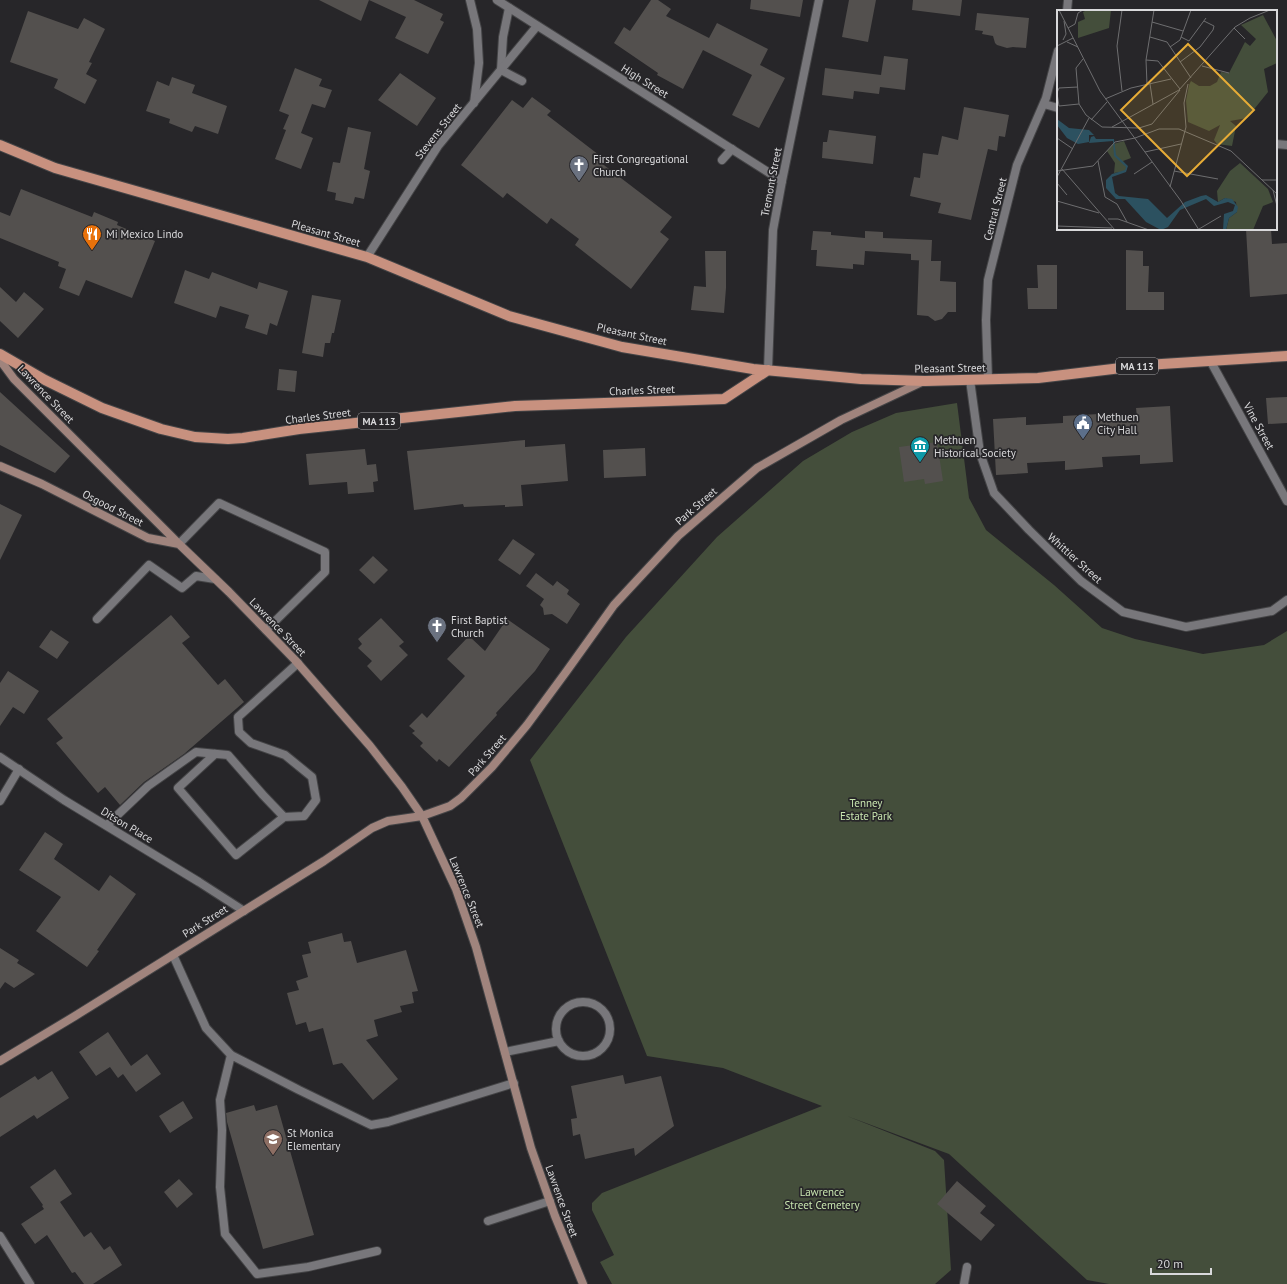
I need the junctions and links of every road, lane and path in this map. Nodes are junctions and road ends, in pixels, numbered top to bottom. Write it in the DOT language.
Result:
graph roads {
  1 [pos="470,0"];
  2 [pos="497,0"];
  3 [pos="819,0"];
  4 [pos="1068,0"];
  5 [pos="509,8"];
  6 [pos="1067,10"];
  7 [pos="537,26"];
  8 [pos="1057,56"];
  9 [pos="501,70"];
  10 [pos="522,80"];
  11 [pos="474,103"];
  12 [pos="1044,104"];
  13 [pos="1057,108"];
  14 [pos="1277,144"];
  15 [pos="0,145"];
  16 [pos="1287,145"];
  17 [pos="732,149"];
  18 [pos="722,160"];
  19 [pos="782,181"];
  20 [pos="367,257"];
  21 [pos="0,354"];
  22 [pos="1287,356"];
  23 [pos="0,360"];
  24 [pos="1211,362"];
  25 [pos="768,370"];
  26 [pos="988,379"];
  27 [pos="970,380"];
  28 [pos="924,381"];
  29 [pos="0,466"];
  30 [pos="1287,501"];
  31 [pos="179,544"];
  32 [pos="213,577"];
  33 [pos="1287,600"];
  34 [pos="96,619"];
  35 [pos="266,630"];
  36 [pos="298,663"];
  37 [pos="215,754"];
  38 [pos="0,757"];
  39 [pos="19,769"];
  40 [pos="1,797"];
  41 [pos="422,816"];
  42 [pos="284,817"];
  43 [pos="107,825"];
  44 [pos="244,910"];
  45 [pos="173,955"];
  46 [pos="559,1041"];
  47 [pos="505,1052"];
  48 [pos="231,1055"];
  49 [pos="0,1061"];
  50 [pos="514,1083"];
  51 [pos="550,1201"];
  52 [pos="488,1221"];
  53 [pos="0,1236"];
  54 [pos="3,1247"];
  55 [pos="377,1252"];
  56 [pos="967,1267"];
  57 [pos="30,1284"];
  58 [pos="583,1284"];
  59 [pos="964,1284"];
  1 -- 11 [label="street"];
  2 -- 5 [label="street, High Street"];
  3 -- 19 [label="street, Tremont Street"];
  4 -- 6 [label="street"];
  5 -- 7 [label="street, High Street"];
  5 -- 9 [label="street"];
  7 -- 9 [label="street, Stevens Street"];
  7 -- 17 [label="street, High Street"];
  8 -- 12 [label="street, Central Street"];
  9 -- 10 [label="street"];
  9 -- 11 [label="street, Stevens Street"];
  11 -- 20 [label="street, Stevens Street"];
  12 -- 13 [label="street"];
  12 -- 26 [label="street, Central Street"];
  14 -- 16 [label="street"];
  15 -- 20 [label="main road, Pleasant Street / MA 113"];
  17 -- 18 [label="street"];
  17 -- 19 [label="street, High Street"];
  19 -- 25 [label="street, Tremont Street"];
  20 -- 25 [label="main road, Pleasant Street / MA 113"];
  21 -- 25 [label="main road, Charles Street / MA 113"];
  22 -- 24 [label="main road, Pleasant Street / MA 113"];
  23 -- 31 [label="main road, Lawrence Street"];
  24 -- 26 [label="main road, Pleasant Street / MA 113"];
  24 -- 30 [label="street, Vine Street"];
  25 -- 28 [label="main road, Pleasant Street / MA 113"];
  26 -- 27 [label="main road, Pleasant Street / MA 113"];
  27 -- 28 [label="main road, Pleasant Street / MA 113"];
  27 -- 33 [label="street, Whittier Street"];
  28 -- 41 [label="main road, Park Street"];
  29 -- 31 [label="main road, Osgood Street"];
  31 -- 32 [label="main road"];
  31 -- 35 [label="street"];
  32 -- 34 [label="street"];
  32 -- 35 [label="main road, Lawrence Street"];
  35 -- 36 [label="main road, Lawrence Street"];
  36 -- 41 [label="main road, Lawrence Street"];
  36 -- 42 [label="street"];
  37 -- 42 [label="street"];
  37 -- 42 [label="street"];
  37 -- 43 [label="street"];
  38 -- 39 [label="street, Ditson Place"];
  39 -- 40 [label="street"];
  39 -- 43 [label="street, Ditson Place"];
  41 -- 44 [label="main road, Park Street"];
  41 -- 47 [label="main road, Lawrence Street"];
  43 -- 44 [label="street, Ditson Place"];
  44 -- 45 [label="main road, Park Street"];
  45 -- 48 [label="street"];
  45 -- 49 [label="main road, Park Street"];
  46 -- 46 [label="street"];
  46 -- 47 [label="street"];
  47 -- 50 [label="main road, Lawrence Street"];
  48 -- 50 [label="street"];
  48 -- 55 [label="street"];
  50 -- 51 [label="main road, Lawrence Street"];
  51 -- 52 [label="street"];
  51 -- 58 [label="main road, Lawrence Street"];
  53 -- 54 [label="street"];
  54 -- 57 [label="street"];
  56 -- 59 [label="street"];
}
